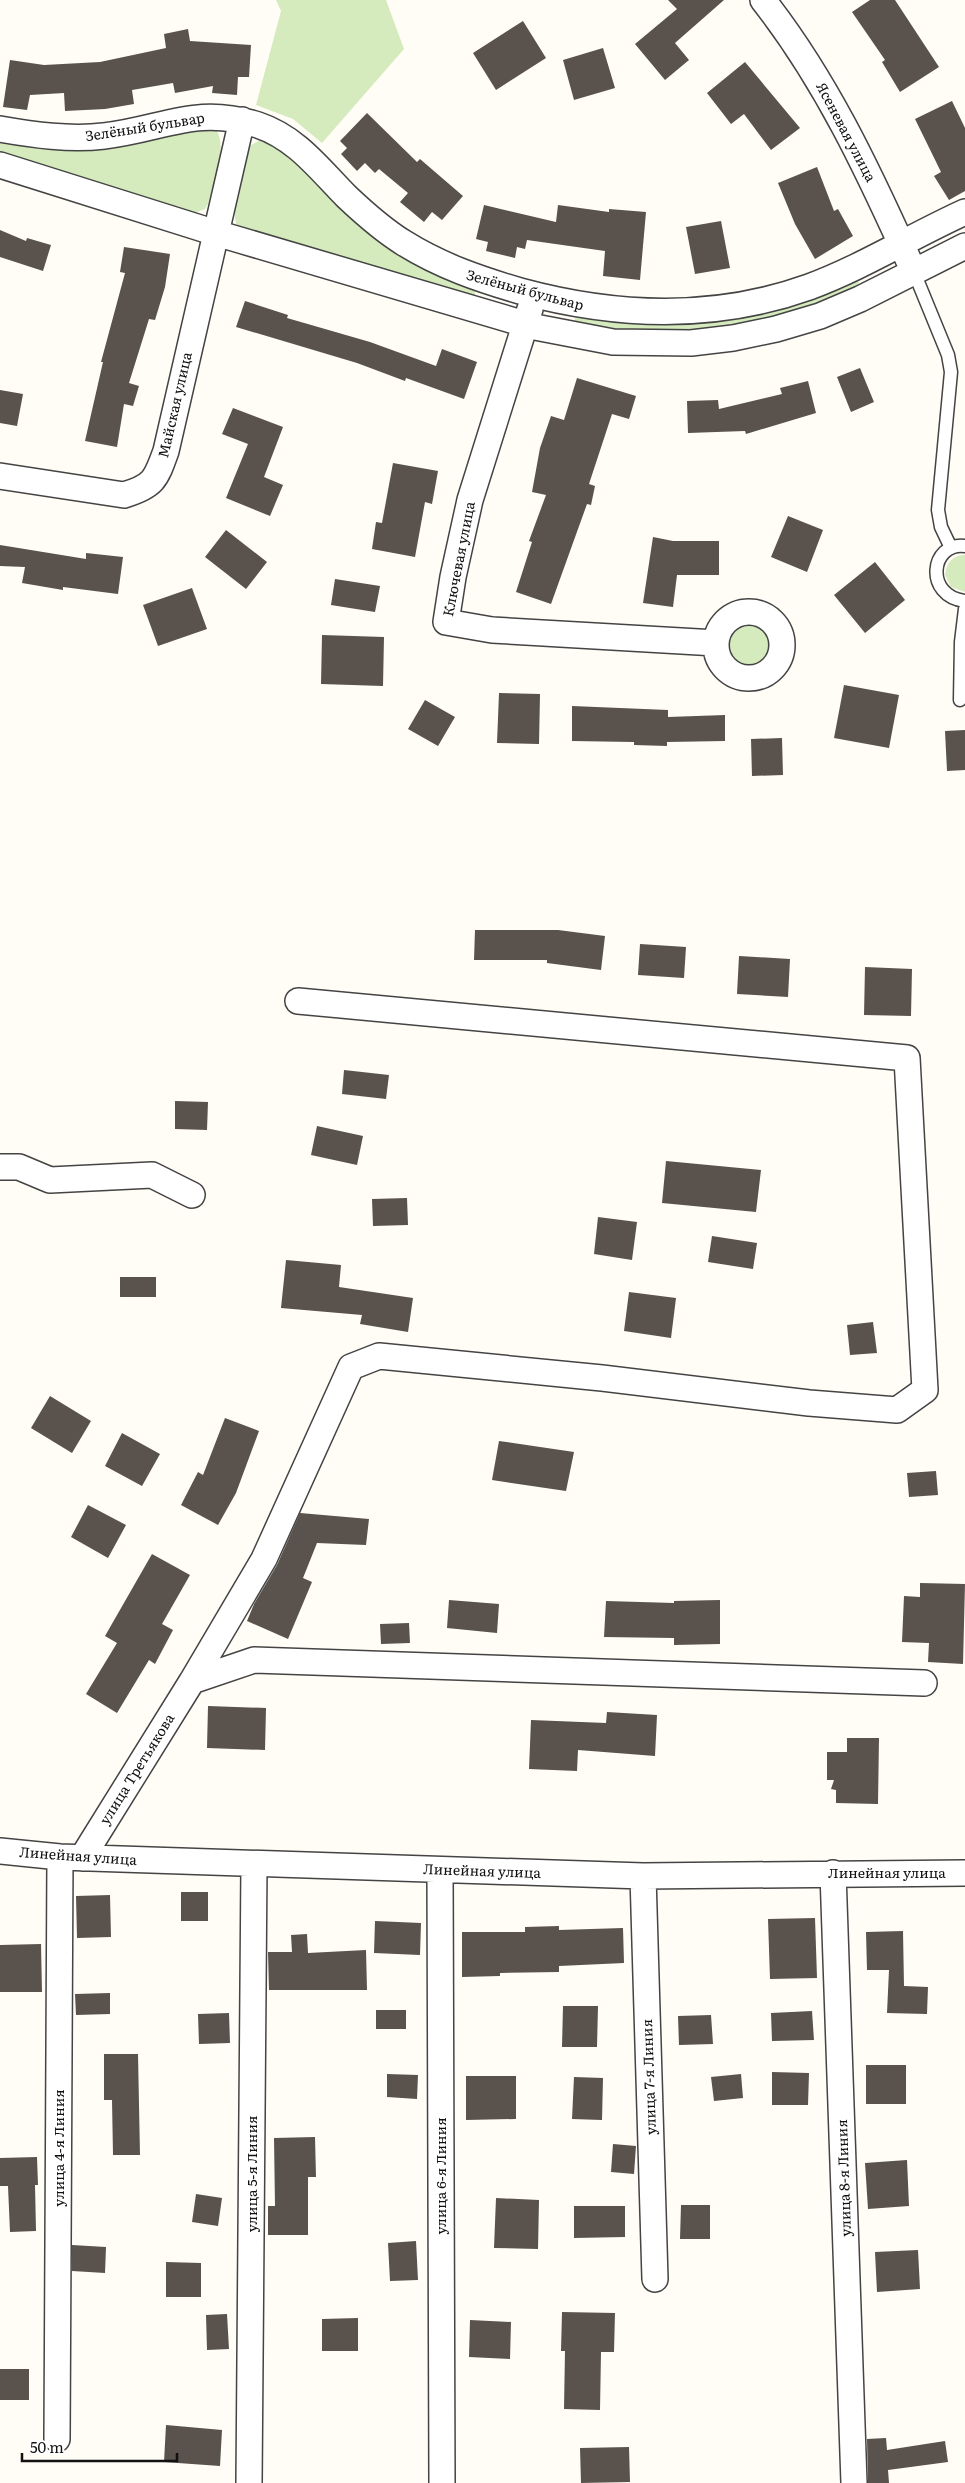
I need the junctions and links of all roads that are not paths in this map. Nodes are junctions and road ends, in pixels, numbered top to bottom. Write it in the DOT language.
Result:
graph roads {
  1 [pos="763,0"];
  2 [pos="242,120"];
  3 [pos="0,129"];
  4 [pos="0,165"];
  5 [pos="965,212"];
  6 [pos="216,233"];
  7 [pos="901,244"];
  8 [pos="965,246"];
  9 [pos="914,272"];
  10 [pos="535,295"];
  11 [pos="526,324"];
  12 [pos="0,476"];
  13 [pos="965,546"];
  14 [pos="951,548"];
  15 [pos="965,601"];
  16 [pos="965,609"];
  17 [pos="716,643"];
  18 [pos="960,700"];
  19 [pos="298,1001"];
  20 [pos="0,1167"];
  21 [pos="192,1195"];
  22 [pos="192,1681"];
  23 [pos="924,1683"];
  24 [pos="0,1851"];
  25 [pos="71,1858"];
  26 [pos="254,1864"];
  27 [pos="440,1870"];
  28 [pos="834,1873"];
  29 [pos="965,1873"];
  30 [pos="643,1876"];
  31 [pos="655,2279"];
  32 [pos="57,2440"];
  33 [pos="249,2483"];
  34 [pos="442,2483"];
  35 [pos="854,2483"];
  1 -- 7 [label="street, Ясеневая улица"];
  2 -- 3 [label="street, Зелёный бульвар"];
  2 -- 6 [label="street, Майская улица"];
  2 -- 10 [label="street, Зелёный бульвар"];
  4 -- 6 [label="street"];
  5 -- 7 [label="street, Зелёный бульвар"];
  6 -- 11 [label="street"];
  6 -- 12 [label="street, Майская улица"];
  7 -- 9 [label="street, Ясеневая улица"];
  7 -- 10 [label="street, Зелёный бульвар"];
  8 -- 9 [label="street"];
  9 -- 11 [label="street"];
  9 -- 14 [label="lane"];
  10 -- 11 [label="street, Ключевая улица"];
  11 -- 17 [label="street, Ключевая улица"];
  13 -- 14 [label="lane"];
  14 -- 15 [label="lane"];
  16 -- 18 [label="lane"];
  19 -- 22 [label="street, улица Третьякова"];
  20 -- 21 [label="street"];
  22 -- 23 [label="street"];
  22 -- 25 [label="street, улица Третьякова"];
  24 -- 25 [label="street, Линейная улица"];
  25 -- 26 [label="street, Линейная улица"];
  25 -- 32 [label="street, улица 4-я Линия"];
  26 -- 27 [label="street, Линейная улица"];
  26 -- 33 [label="street, улица 5-я Линия"];
  27 -- 30 [label="street, Линейная улица"];
  27 -- 34 [label="street, улица 6-я Линия"];
  28 -- 29 [label="street, Линейная улица"];
  28 -- 30 [label="street, Линейная улица"];
  28 -- 35 [label="street, улица 8-я Линия"];
  30 -- 31 [label="street, улица 7-я Линия"];
}
